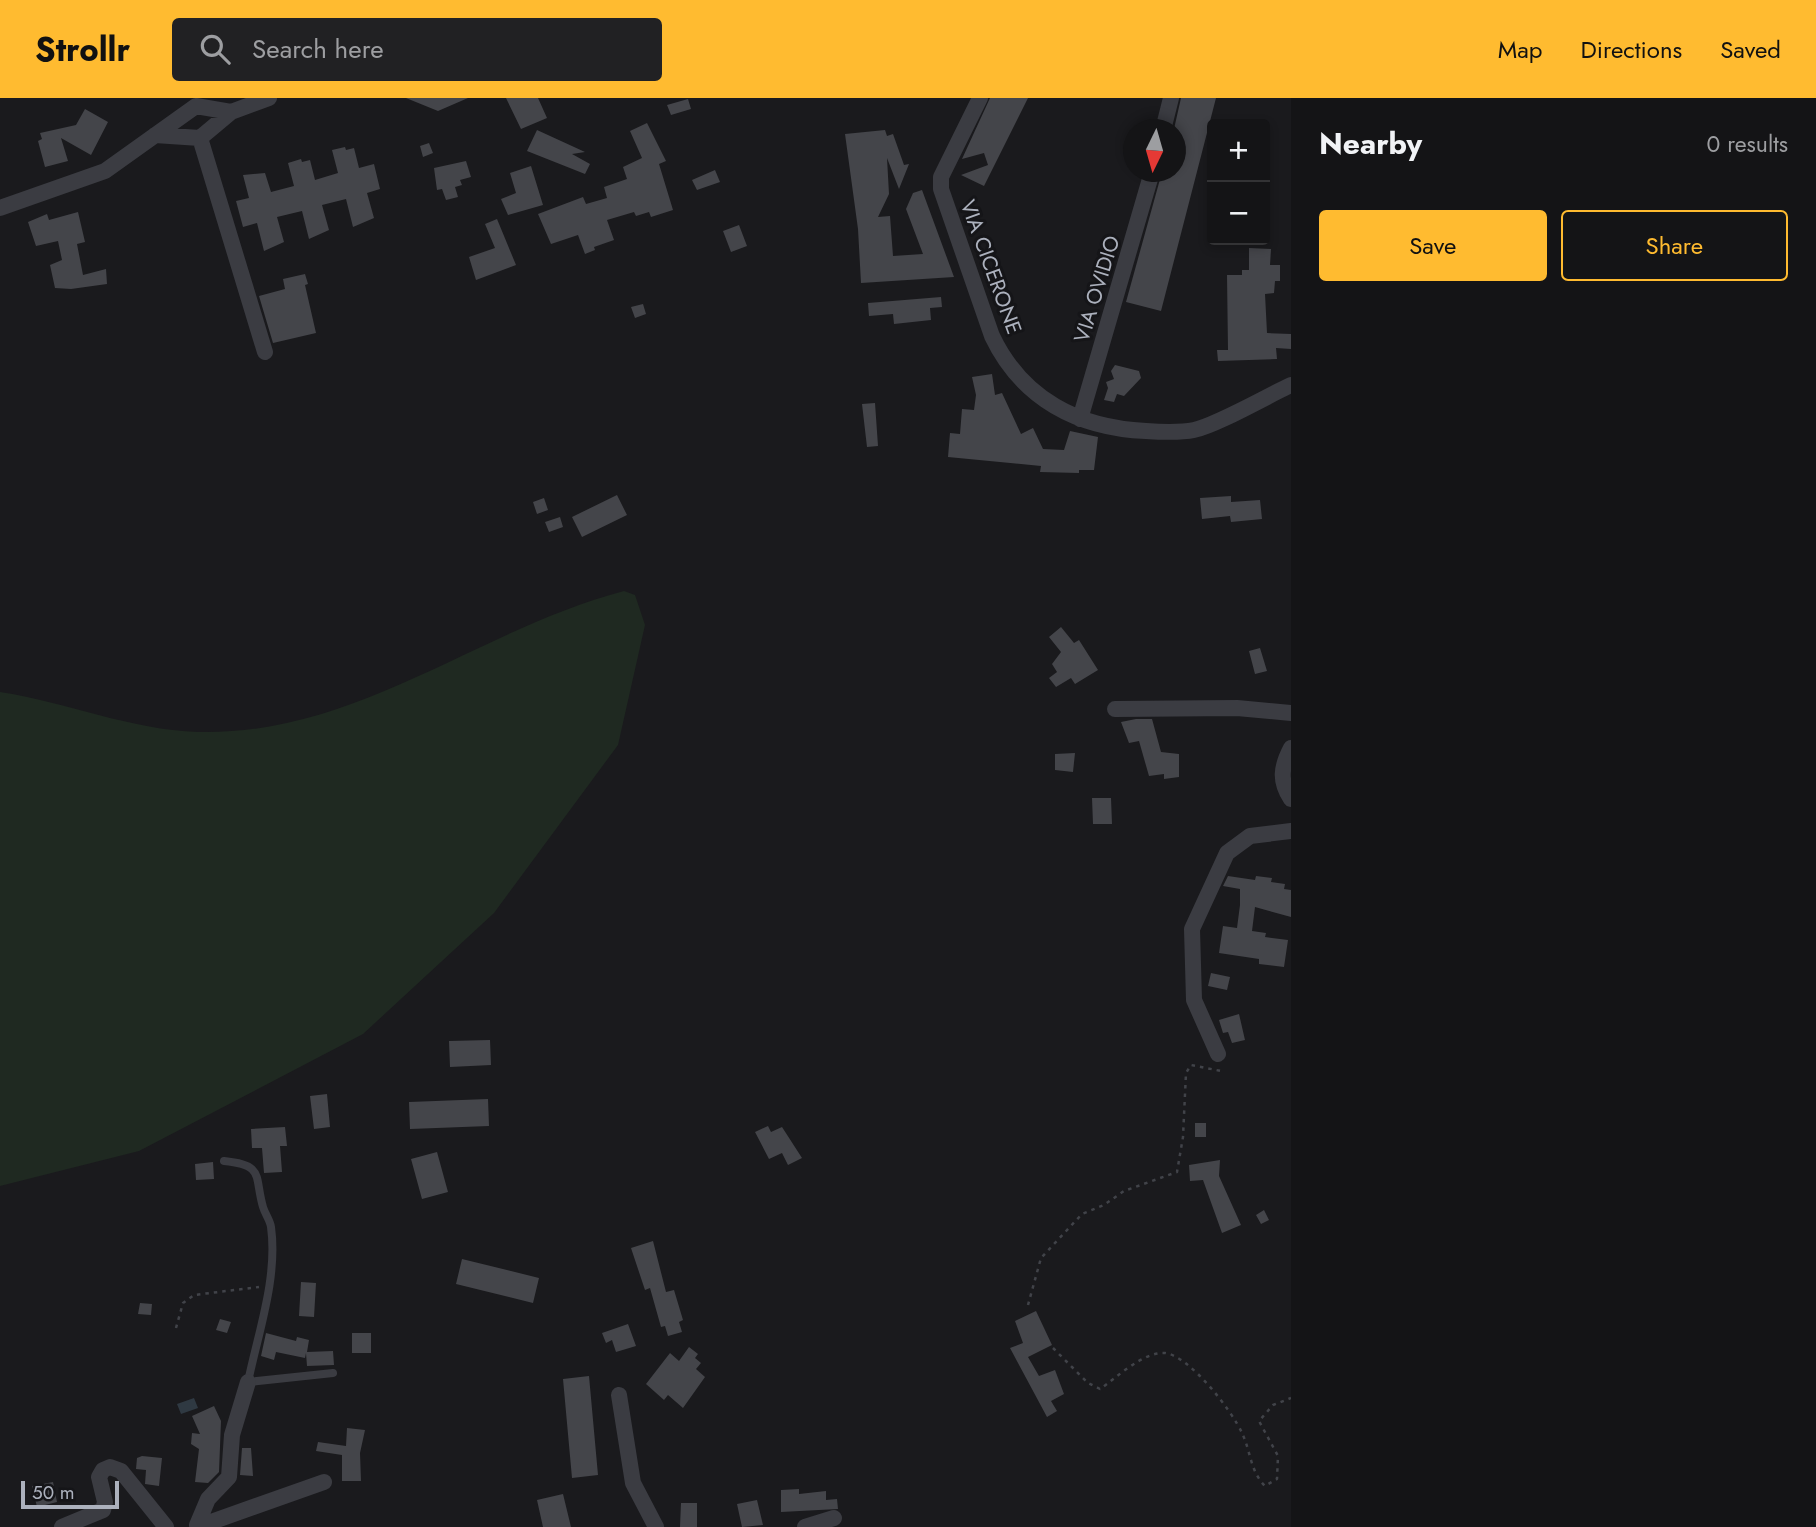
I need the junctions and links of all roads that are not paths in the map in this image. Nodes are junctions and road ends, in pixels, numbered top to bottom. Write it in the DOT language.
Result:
graph roads {
  1 [pos="269,98"];
  2 [pos="980,98"];
  3 [pos="1171,98"];
  4 [pos="194,102"];
  5 [pos="231,112"];
  6 [pos="1166,119"];
  7 [pos="155,135"];
  8 [pos="200,138"];
  9 [pos="1149,182"];
  10 [pos="0,208"];
  11 [pos="265,352"];
  12 [pos="1291,385"];
  13 [pos="1080,419"];
  14 [pos="1115,709"];
  15 [pos="1291,713"];
  16 [pos="1291,748"];
  17 [pos="1291,799"];
  18 [pos="1291,831"];
  19 [pos="1218,1054"];
  20 [pos="224,1161"];
  21 [pos="333,1373"];
  22 [pos="248,1382"];
  23 [pos="619,1395"];
  24 [pos="324,1482"];
  25 [pos="834,1518"];
  26 [pos="197,1526"];
  27 [pos="62,1527"];
  28 [pos="166,1527"];
  29 [pos="656,1527"];
  30 [pos="805,1527"];
  1 -- 5 [label="street"];
  2 -- 13 [label="street, VIA CICERONE"];
  3 -- 6 [label="street"];
  4 -- 5 [label="street"];
  4 -- 7 [label="street"];
  5 -- 8 [label="street"];
  7 -- 8 [label="street"];
  7 -- 10 [label="street"];
  8 -- 11 [label="street"];
  9 -- 13 [label="street, VIA OVIDIO"];
  12 -- 13 [label="street, VIA CICERONE"];
  14 -- 15 [label="street"];
  16 -- 17 [label="street"];
  18 -- 19 [label="street"];
  20 -- 22 [label="lane"];
  21 -- 22 [label="lane"];
  22 -- 26 [label="street"];
  23 -- 29 [label="street"];
  24 -- 26 [label="street"];
  25 -- 30 [label="street"];
  27 -- 28 [label="street"];
}
